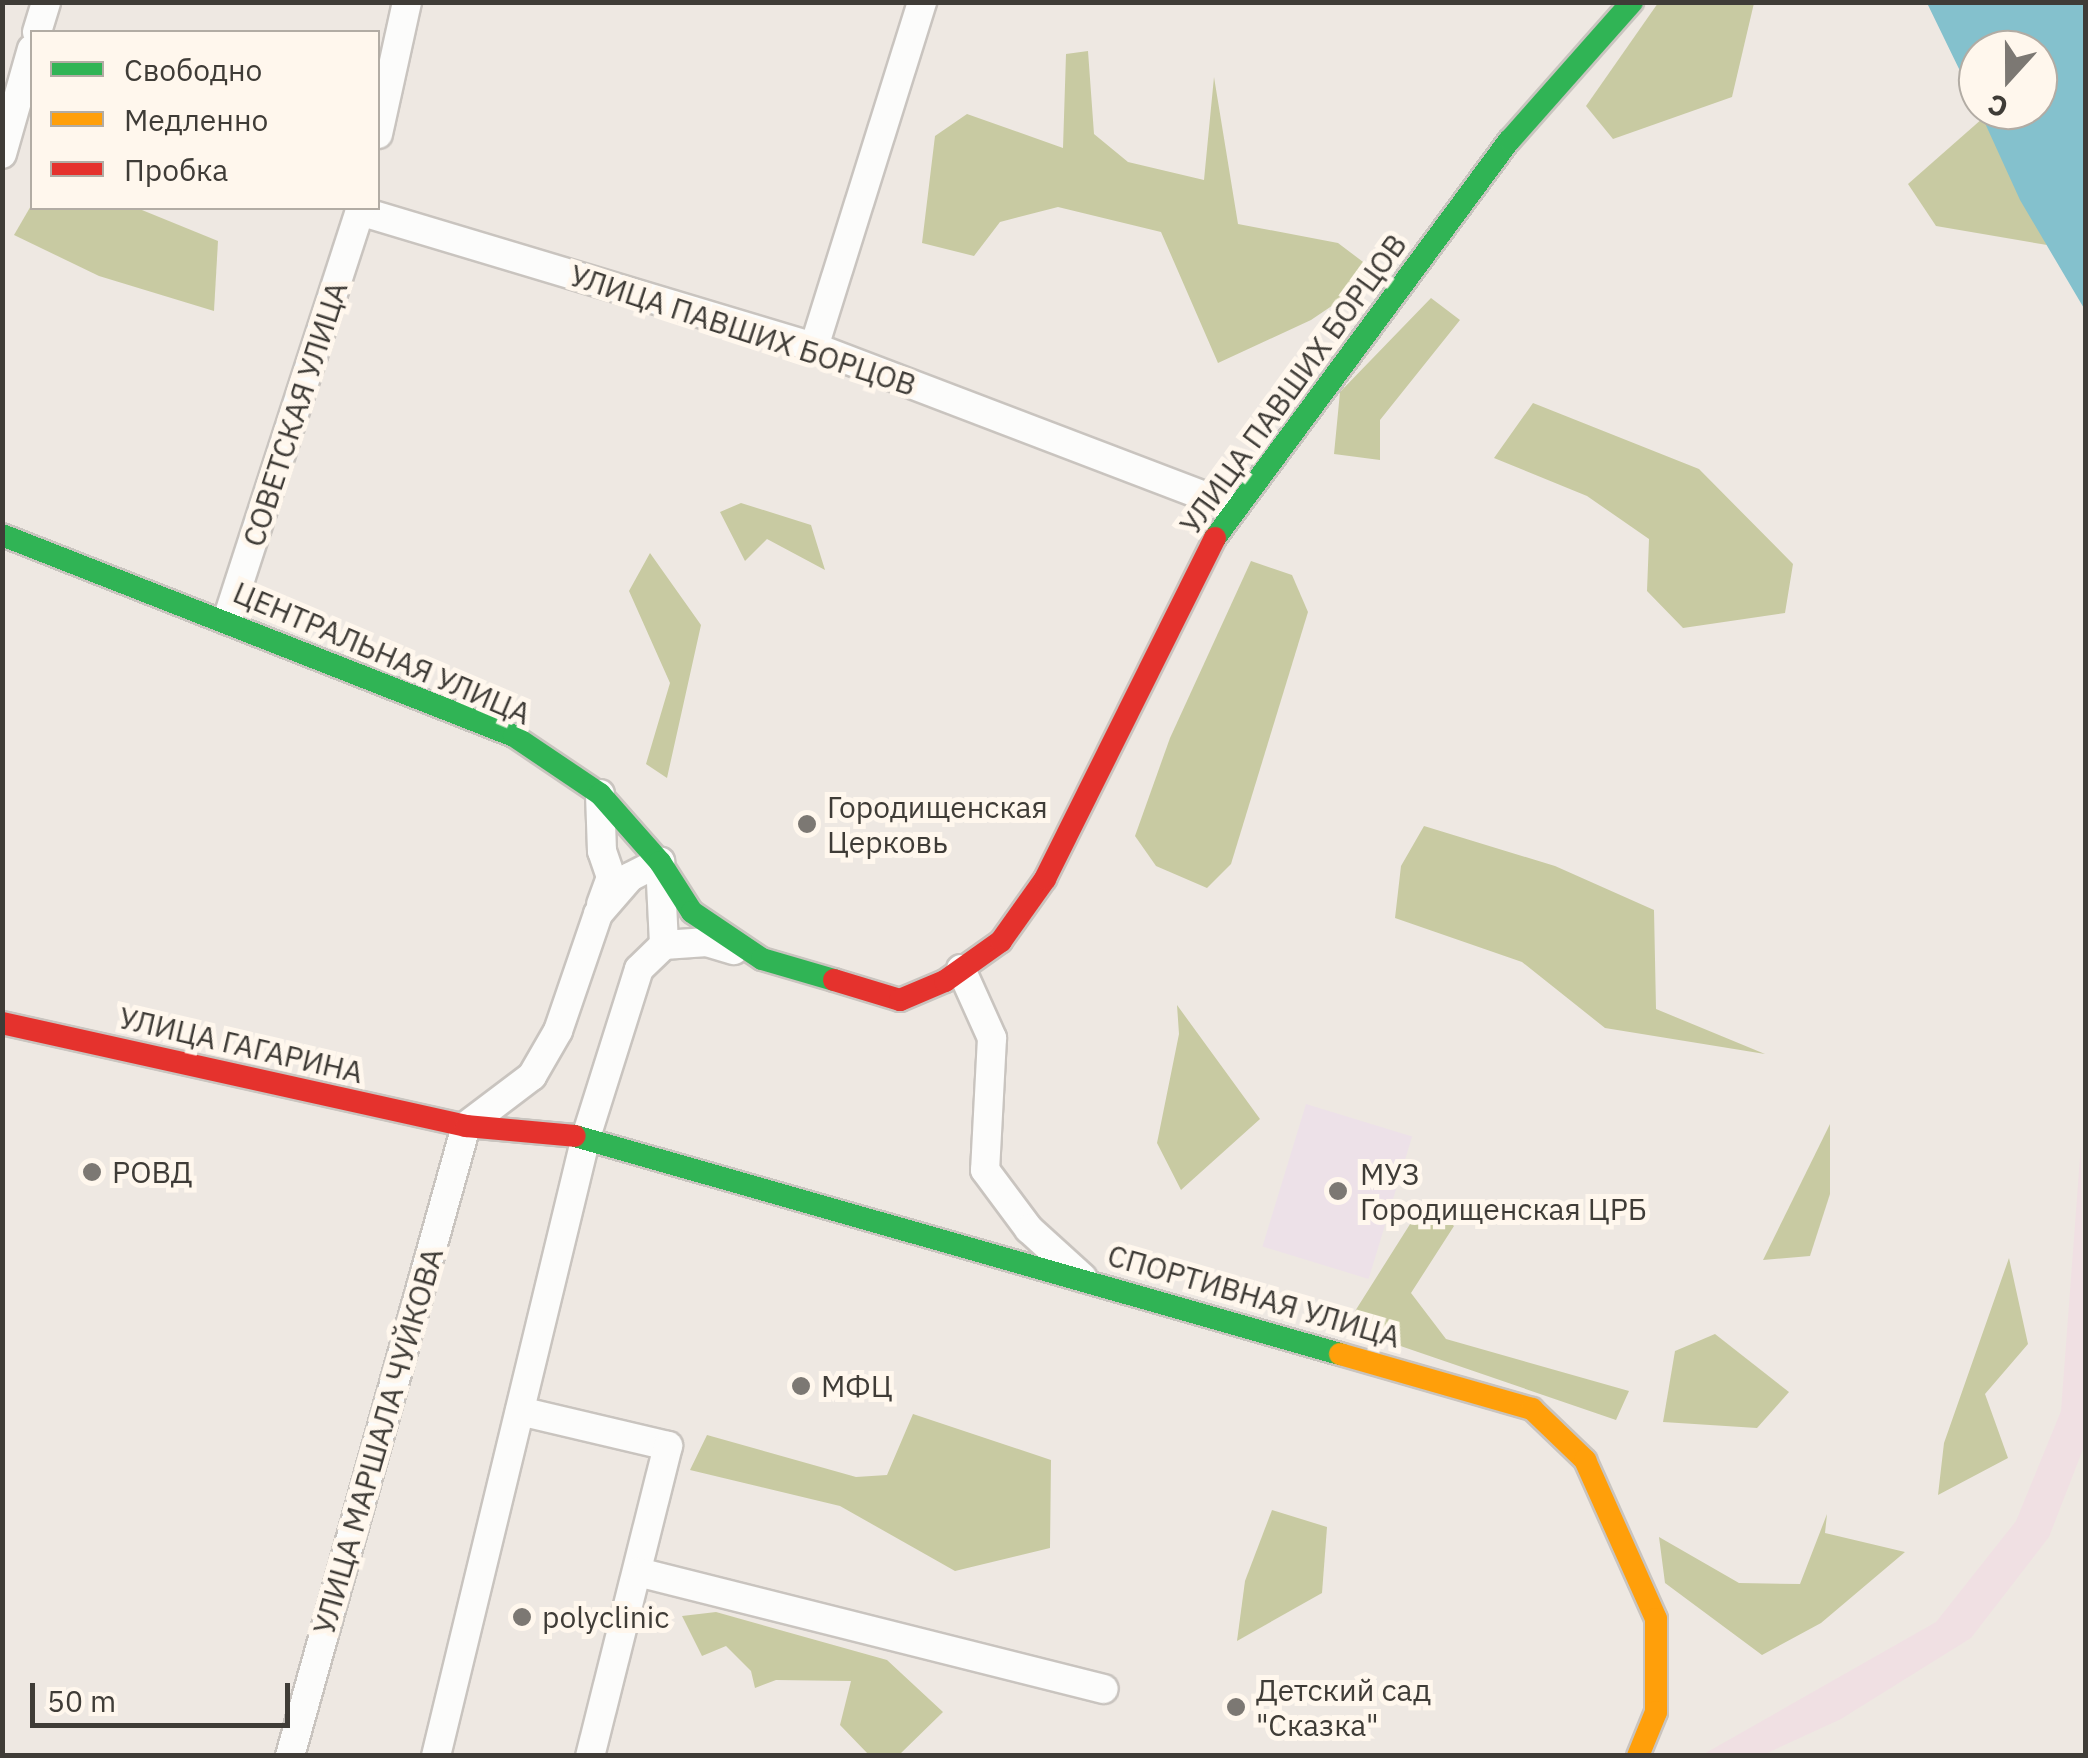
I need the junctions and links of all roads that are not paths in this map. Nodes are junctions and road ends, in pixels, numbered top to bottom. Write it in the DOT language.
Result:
graph roads {
  1 [pos="46,2"];
  2 [pos="407,2"];
  3 [pos="922,2"];
  4 [pos="1632,2"];
  5 [pos="38,30"];
  6 [pos="30,56"];
  7 [pos="380,125"];
  8 [pos="2,154"];
  9 [pos="361,210"];
  10 [pos="364,210"];
  11 [pos="814,347"];
  12 [pos="1233,507"];
  13 [pos="2,535"];
  14 [pos="227,620"];
  15 [pos="600,794"];
  16 [pos="660,862"];
  17 [pos="598,914"];
  18 [pos="664,945"];
  19 [pos="762,959"];
  20 [pos="961,969"];
  21 [pos="2,1023"];
  22 [pos="466,1126"];
  23 [pos="586,1137"];
  24 [pos="1084,1278"];
  25 [pos="520,1411"];
  26 [pos="638,1572"];
  27 [pos="1104,1690"];
  28 [pos="290,1756"];
  29 [pos="436,1756"];
  30 [pos="590,1756"];
  31 [pos="1638,1756"];
  1 -- 5 [label="street"];
  2 -- 7 [label="street"];
  3 -- 11 [label="street"];
  4 -- 12 [label="main road, УЛИЦА ПАВШИХ БОРЦОВ"];
  6 -- 8 [label="street"];
  9 -- 14 [label="street, СОВЕТСКАЯ УЛИЦА"];
  10 -- 11 [label="street, УЛИЦА ПАВШИХ БОРЦОВ"];
  11 -- 12 [label="street, УЛИЦА ПАВШИХ БОРЦОВ"];
  12 -- 20 [label="main road, УЛИЦА ПАВШИХ БОРЦОВ"];
  13 -- 14 [label="main road, ЦЕНТРАЛЬНАЯ УЛИЦА"];
  14 -- 15 [label="main road, ЦЕНТРАЛЬНАЯ УЛИЦА"];
  15 -- 16 [label="main road, ЦЕНТРАЛЬНАЯ УЛИЦА"];
  15 -- 17 [label="street"];
  16 -- 17 [label="street"];
  16 -- 18 [label="street"];
  16 -- 19 [label="main road, ЦЕНТРАЛЬНАЯ УЛИЦА"];
  17 -- 22 [label="street"];
  18 -- 19 [label="street"];
  18 -- 23 [label="street"];
  19 -- 20 [label="main road, ЦЕНТРАЛЬНАЯ УЛИЦА"];
  20 -- 24 [label="street"];
  21 -- 22 [label="main road, УЛИЦА ГАГАРИНА"];
  22 -- 23 [label="main road, УЛИЦА ГАГАРИНА"];
  22 -- 28 [label="street, УЛИЦА МАРШАЛА ЧУЙКОВА"];
  23 -- 24 [label="main road, СПОРТИВНАЯ УЛИЦА"];
  23 -- 25 [label="street"];
  24 -- 31 [label="main road, СПОРТИВНАЯ УЛИЦА"];
  25 -- 26 [label="street"];
  25 -- 29 [label="street"];
  26 -- 27 [label="street"];
  26 -- 30 [label="street"];
}
